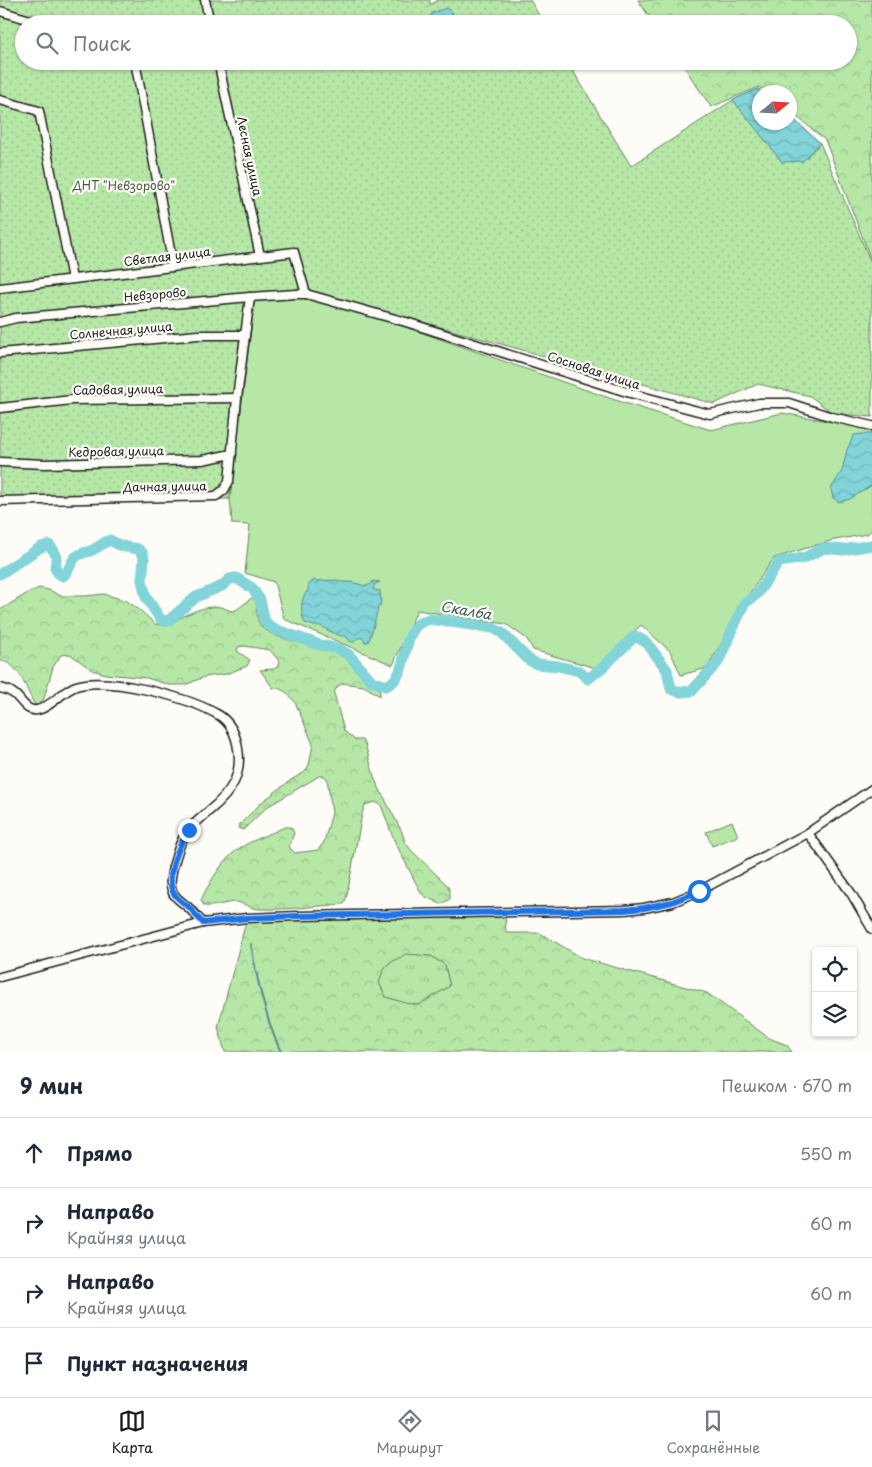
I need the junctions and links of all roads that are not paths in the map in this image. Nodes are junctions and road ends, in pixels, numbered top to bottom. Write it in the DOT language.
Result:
graph roads {
  1 [pos="205,0"];
  2 [pos="0,11"];
  3 [pos="15,15"];
  4 [pos="208,15"];
  5 [pos="137,70"];
  6 [pos="220,70"];
  7 [pos="0,100"];
  8 [pos="260,256"];
  9 [pos="173,266"];
  10 [pos="72,279"];
  11 [pos="0,288"];
  12 [pos="310,295"];
  13 [pos="250,297"];
  14 [pos="0,322"];
  15 [pos="244,335"];
  16 [pos="0,353"];
  17 [pos="237,398"];
  18 [pos="0,408"];
  19 [pos="872,426"];
  20 [pos="232,454"];
  21 [pos="0,462"];
  22 [pos="0,501"];
  23 [pos="0,688"];
  24 [pos="872,789"];
  25 [pos="808,833"];
  26 [pos="203,923"];
  27 [pos="872,929"];
  28 [pos="0,978"];
  1 -- 4 [label="street"];
  2 -- 3 [label="street"];
  5 -- 9 [label="street"];
  6 -- 8 [label="street, Лесная улица"];
  7 -- 10 [label="street"];
  8 -- 9 [label="street, Светлая улица"];
  8 -- 12 [label="street, Светлая улица"];
  9 -- 10 [label="street, Светлая улица"];
  10 -- 11 [label="street, Светлая улица"];
  12 -- 13 [label="street, Невзорово"];
  12 -- 19 [label="street, Сосновая улица"];
  13 -- 14 [label="street, Невзорово"];
  13 -- 15 [label="street, Дачная улица"];
  15 -- 16 [label="street, Солнечная улица"];
  15 -- 17 [label="street, Дачная улица"];
  17 -- 18 [label="street, Садовая улица"];
  17 -- 20 [label="street, Дачная улица"];
  20 -- 21 [label="street, Кедровая улица"];
  20 -- 22 [label="street, Дачная улица"];
  23 -- 26 [label="street"];
  24 -- 25 [label="street"];
  25 -- 26 [label="street"];
  25 -- 27 [label="street"];
  26 -- 28 [label="street"];
}
